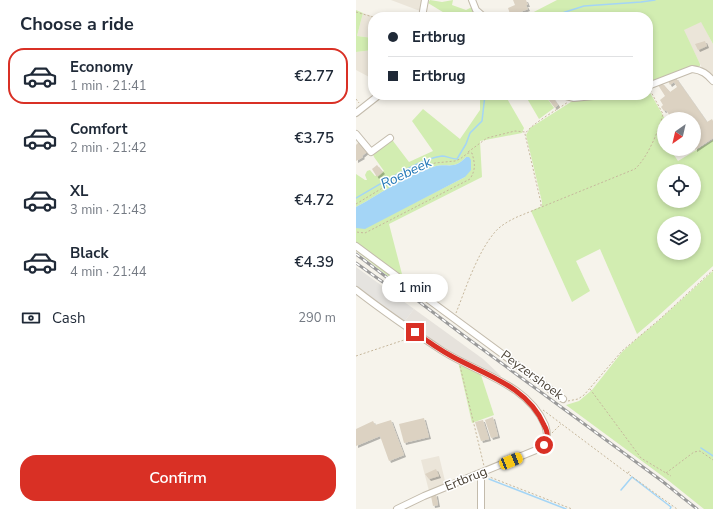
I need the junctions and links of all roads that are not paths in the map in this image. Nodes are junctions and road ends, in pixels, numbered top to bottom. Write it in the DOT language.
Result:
graph roads {
  1 [pos="425,0"];
  2 [pos="472,0"];
  3 [pos="423,12"];
  4 [pos="478,12"];
  5 [pos="713,81"];
  6 [pos="653,84"];
  7 [pos="373,100"];
  8 [pos="356,113"];
  9 [pos="356,134"];
  10 [pos="390,138"];
  11 [pos="356,246"];
  12 [pos="356,290"];
  13 [pos="563,399"];
  14 [pos="483,472"];
  15 [pos="396,509"];
  16 [pos="481,509"];
  1 -- 3 [label="street"];
  2 -- 4 [label="street"];
  5 -- 6 [label="street"];
  7 -- 8 [label="street"];
  9 -- 10 [label="street"];
  11 -- 13 [label="street, Peyzershoek"];
  12 -- 14 [label="street, Ertbrug"];
  14 -- 15 [label="street, Ertbrug"];
  14 -- 16 [label="street"];
}
